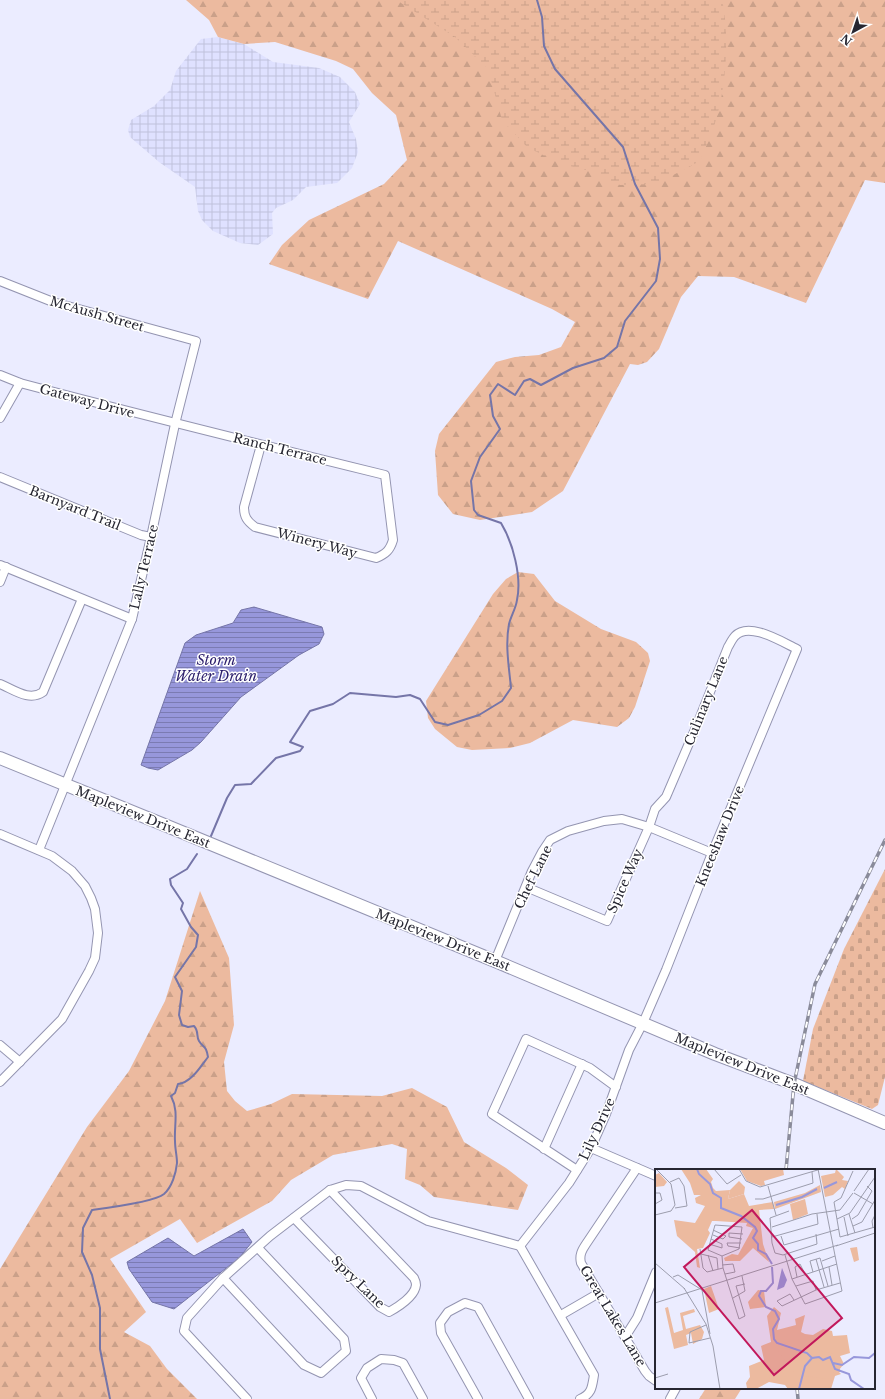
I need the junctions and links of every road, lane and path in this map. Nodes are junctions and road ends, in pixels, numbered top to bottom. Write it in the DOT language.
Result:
graph roads {
  1 [pos="0,281"];
  2 [pos="196,341"];
  3 [pos="0,375"];
  4 [pos="20,383"];
  5 [pos="0,418"];
  6 [pos="175,424"];
  7 [pos="261,445"];
  8 [pos="385,475"];
  9 [pos="0,477"];
  10 [pos="151,537"];
  11 [pos="3,566"];
  12 [pos="0,582"];
  13 [pos="82,599"];
  14 [pos="132,619"];
  15 [pos="797,649"];
  16 [pos="0,684"];
  17 [pos="0,758"];
  18 [pos="66,785"];
  19 [pos="649,827"];
  20 [pos="0,834"];
  21 [pos="39,850"];
  22 [pos="712,853"];
  23 [pos="526,887"];
  24 [pos="495,961"];
  25 [pos="643,1023"];
  26 [pos="0,1045"];
  27 [pos="20,1062"];
  28 [pos="582,1064"];
  29 [pos="0,1082"];
  30 [pos="616,1087"];
  31 [pos="885,1123"];
  32 [pos="591,1148"];
  33 [pos="544,1149"];
  34 [pos="637,1168"];
  35 [pos="577,1170"];
  36 [pos="655,1176"];
  37 [pos="330,1190"];
  38 [pos="294,1218"];
  39 [pos="520,1246"];
  40 [pos="258,1248"];
  41 [pos="655,1274"];
  42 [pos="223,1278"];
  43 [pos="599,1293"];
  44 [pos="561,1315"];
  45 [pos="625,1337"];
  46 [pos="655,1380"];
  47 [pos="673,1389"];
  48 [pos="247,1399"];
  49 [pos="372,1399"];
  50 [pos="423,1399"];
  51 [pos="478,1399"];
  52 [pos="529,1399"];
  53 [pos="580,1399"];
  54 [pos="670,1399"];
  1 -- 2 [label="street, McAush Street"];
  2 -- 6 [label="street, Lally Terrace"];
  3 -- 4 [label="street, Gateway Drive"];
  4 -- 5 [label="street"];
  4 -- 6 [label="street, Gateway Drive"];
  6 -- 7 [label="street, Ranch Terrace"];
  6 -- 10 [label="street, Lally Terrace"];
  7 -- 8 [label="street, Ranch Terrace"];
  7 -- 8 [label="street, Winery Way"];
  9 -- 10 [label="street, Barnyard Trail"];
  10 -- 14 [label="street, Lally Terrace"];
  11 -- 12 [label="street"];
  11 -- 13 [label="street"];
  13 -- 14 [label="street"];
  13 -- 16 [label="street"];
  14 -- 18 [label="street, Lally Terrace"];
  15 -- 19 [label="street, Culinary Lane"];
  15 -- 22 [label="street, Kneeshaw Drive"];
  17 -- 18 [label="main road, Mapleview Drive East"];
  18 -- 21 [label="street, Lally Terrace"];
  18 -- 24 [label="main road, Mapleview Drive East"];
  19 -- 22 [label="street, Chef Lane"];
  19 -- 23 [label="street, Chef Lane"];
  19 -- 23 [label="street, Spice Way"];
  20 -- 21 [label="street"];
  21 -- 27 [label="street"];
  22 -- 25 [label="street, Kneeshaw Drive"];
  23 -- 24 [label="street, Chef Lane"];
  24 -- 25 [label="main road, Mapleview Drive East"];
  25 -- 30 [label="street, Lily Drive"];
  25 -- 31 [label="main road, Mapleview Drive East"];
  26 -- 27 [label="street"];
  27 -- 29 [label="street"];
  28 -- 30 [label="street"];
  28 -- 33 [label="street"];
  28 -- 33 [label="street"];
  30 -- 32 [label="street, Lily Drive"];
  32 -- 34 [label="street"];
  32 -- 35 [label="street, Lily Drive"];
  33 -- 35 [label="street"];
  34 -- 36 [label="street"];
  34 -- 43 [label="street, Great Lakes Lane"];
  35 -- 39 [label="street, Lily Drive"];
  37 -- 38 [label="street"];
  37 -- 38 [label="street, Spry Lane"];
  37 -- 39 [label="street"];
  38 -- 40 [label="street"];
  39 -- 44 [label="street"];
  40 -- 42 [label="street"];
  40 -- 42 [label="street"];
  41 -- 45 [label="street"];
  42 -- 48 [label="street"];
  43 -- 44 [label="street"];
  43 -- 45 [label="street, Great Lakes Lane"];
  44 -- 53 [label="street"];
  45 -- 46 [label="street, Great Lakes Lane"];
  47 -- 54 [label="street"];
  49 -- 50 [label="street"];
  51 -- 52 [label="street"];
}
